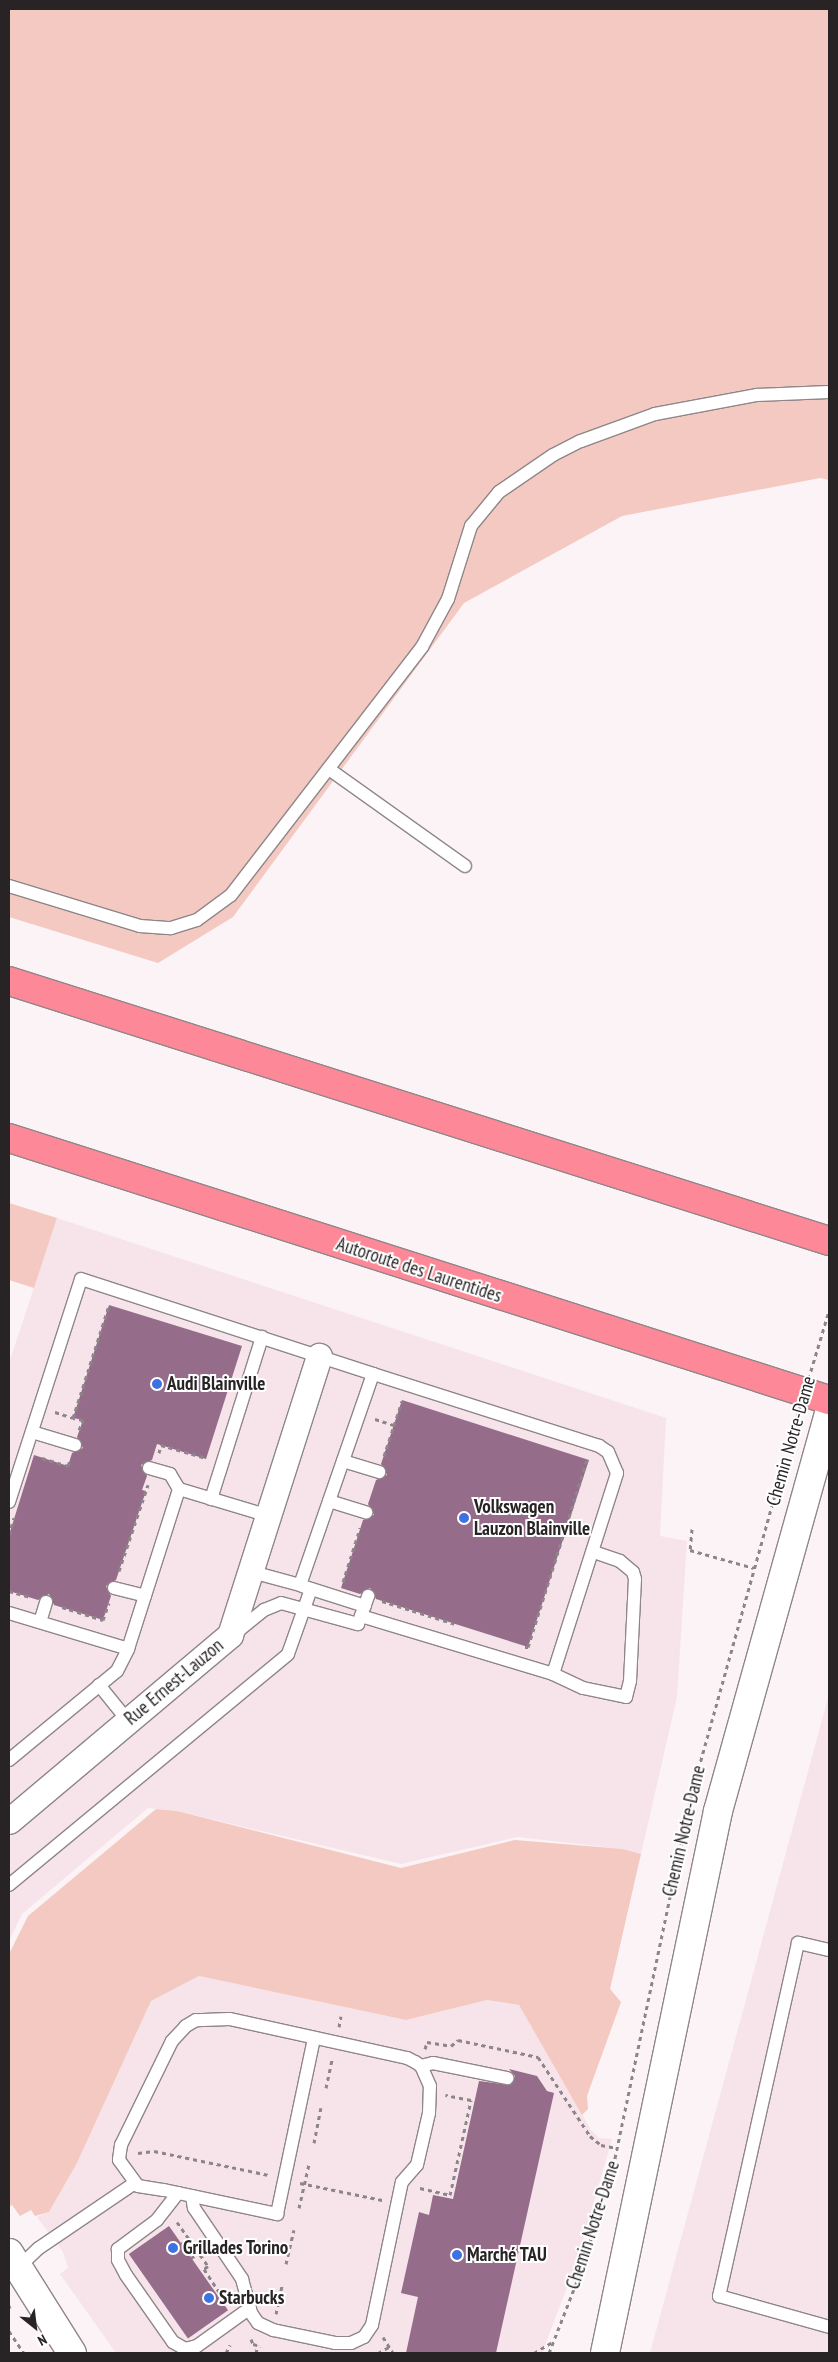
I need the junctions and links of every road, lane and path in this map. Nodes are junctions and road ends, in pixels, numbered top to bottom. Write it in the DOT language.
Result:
graph roads {
  1 [pos="829,392"];
  2 [pos="328,769"];
  3 [pos="465,866"];
  4 [pos="9,886"];
  5 [pos="9,981"];
  6 [pos="9,1138"];
  7 [pos="829,1241"];
  8 [pos="119,1308"];
  9 [pos="829,1311"];
  10 [pos="262,1337"];
  11 [pos="320,1356"];
  12 [pos="373,1374"];
  13 [pos="829,1400"];
  14 [pos="411,1403"];
  15 [pos="829,1413"];
  16 [pos="82,1420"];
  17 [pos="32,1432"];
  18 [pos="75,1445"];
  19 [pos="161,1445"];
  20 [pos="209,1450"];
  21 [pos="579,1457"];
  22 [pos="343,1461"];
  23 [pos="149,1468"];
  24 [pos="379,1472"];
  25 [pos="179,1489"];
  26 [pos="211,1499"];
  27 [pos="329,1501"];
  28 [pos="9,1502"];
  29 [pos="366,1512"];
  30 [pos="269,1516"];
  31 [pos="692,1529"];
  32 [pos="594,1552"];
  33 [pos="754,1568"];
  34 [pos="252,1572"];
  35 [pos="305,1587"];
  36 [pos="114,1588"];
  37 [pos="9,1590"];
  38 [pos="145,1596"];
  39 [pos="46,1602"];
  40 [pos="304,1607"];
  41 [pos="363,1611"];
  42 [pos="9,1613"];
  43 [pos="40,1622"];
  44 [pos="462,1626"];
  45 [pos="222,1644"];
  46 [pos="518,1644"];
  47 [pos="128,1649"];
  48 [pos="553,1674"];
  49 [pos="99,1685"];
  50 [pos="128,1721"];
  51 [pos="9,1760"];
  52 [pos="9,1822"];
  53 [pos="9,1885"];
  54 [pos="829,1950"];
  55 [pos="341,2016"];
  56 [pos="338,2030"];
  57 [pos="314,2038"];
  58 [pos="451,2046"];
  59 [pos="334,2053"];
  60 [pos="421,2066"];
  61 [pos="507,2078"];
  62 [pos="326,2088"];
  63 [pos="461,2098"];
  64 [pos="321,2108"];
  65 [pos="314,2143"];
  66 [pos="617,2148"];
  67 [pos="138,2153"];
  68 [pos="310,2164"];
  69 [pos="273,2176"];
  70 [pos="295,2182"];
  71 [pos="133,2184"];
  72 [pos="305,2184"];
  73 [pos="178,2193"];
  74 [pos="192,2196"];
  75 [pos="417,2197"];
  76 [pos="388,2202"];
  77 [pos="299,2208"];
  78 [pos="170,2222"];
  79 [pos="294,2230"];
  80 [pos="189,2239"];
  81 [pos="181,2244"];
  82 [pos="199,2253"];
  83 [pos="191,2258"];
  84 [pos="286,2264"];
  85 [pos="12,2266"];
  86 [pos="282,2285"];
  87 [pos="250,2308"];
  88 [pos="230,2309"];
  89 [pos="275,2317"];
  90 [pos="829,2327"];
  91 [pos="9,2331"];
  92 [pos="249,2335"];
  93 [pos="244,2337"];
  94 [pos="385,2338"];
  95 [pos="238,2339"];
  96 [pos="552,2342"];
  97 [pos="258,2345"];
  98 [pos="389,2347"];
  99 [pos="24,2353"];
  100 [pos="72,2353"];
  101 [pos="89,2353"];
  102 [pos="226,2353"];
  103 [pos="256,2353"];
  104 [pos="378,2353"];
  105 [pos="393,2353"];
  106 [pos="534,2353"];
  107 [pos="549,2353"];
  108 [pos="605,2353"];
  1 -- 2 [label="lane"];
  2 -- 3 [label="lane"];
  2 -- 4 [label="lane"];
  5 -- 7 [label="highway"];
  6 -- 13 [label="highway, Autoroute des Laurentides"];
  8 -- 16 [label="path"];
  9 -- 33 [label="path, Chemin Notre-Dame, bridge"];
  10 -- 11 [label="lane"];
  10 -- 17 [label="lane"];
  10 -- 26 [label="lane"];
  11 -- 12 [label="lane"];
  11 -- 30 [label="street, Rue Ernest-Lauzon"];
  12 -- 22 [label="lane"];
  12 -- 32 [label="lane"];
  14 -- 24 [label="path"];
  15 -- 108 [label="street, Chemin Notre-Dame"];
  17 -- 18 [label="lane"];
  17 -- 28 [label="lane"];
  19 -- 20 [label="path"];
  21 -- 46 [label="path"];
  22 -- 24 [label="lane"];
  22 -- 27 [label="lane"];
  23 -- 25 [label="lane"];
  25 -- 26 [label="lane"];
  25 -- 38 [label="lane"];
  26 -- 30 [label="lane"];
  27 -- 29 [label="lane"];
  27 -- 35 [label="lane"];
  29 -- 41 [label="path"];
  30 -- 34 [label="street, Rue Ernest-Lauzon"];
  31 -- 33 [label="path"];
  32 -- 48 [label="lane"];
  32 -- 48 [label="lane"];
  33 -- 66 [label="path, Chemin Notre-Dame"];
  34 -- 35 [label="lane"];
  34 -- 45 [label="street, Rue Ernest-Lauzon"];
  35 -- 40 [label="lane"];
  35 -- 41 [label="lane"];
  36 -- 38 [label="lane"];
  37 -- 39 [label="path"];
  38 -- 47 [label="lane"];
  39 -- 43 [label="lane"];
  40 -- 41 [label="lane"];
  40 -- 45 [label="lane"];
  40 -- 53 [label="lane"];
  41 -- 44 [label="path"];
  41 -- 48 [label="lane"];
  42 -- 43 [label="lane"];
  43 -- 47 [label="lane"];
  45 -- 50 [label="street, Rue Ernest-Lauzon"];
  47 -- 49 [label="lane"];
  49 -- 50 [label="lane"];
  49 -- 51 [label="lane"];
  50 -- 52 [label="street, Rue Ernest-Lauzon"];
  54 -- 90 [label="lane"];
  55 -- 56 [label="path"];
  57 -- 60 [label="lane"];
  57 -- 71 [label="lane"];
  57 -- 74 [label="lane"];
  58 -- 66 [label="path"];
  59 -- 62 [label="path"];
  60 -- 61 [label="lane"];
  60 -- 87 [label="lane"];
  63 -- 75 [label="path"];
  64 -- 65 [label="path"];
  66 -- 96 [label="path, Chemin Notre-Dame"];
  67 -- 69 [label="path"];
  68 -- 72 [label="path"];
  70 -- 72 [label="path"];
  71 -- 73 [label="lane"];
  71 -- 85 [label="lane"];
  72 -- 76 [label="path"];
  72 -- 77 [label="path"];
  73 -- 74 [label="lane"];
  73 -- 87 [label="lane"];
  74 -- 87 [label="lane"];
  78 -- 80 [label="path"];
  79 -- 84 [label="path"];
  80 -- 81 [label="path"];
  80 -- 82 [label="path"];
  82 -- 83 [label="path"];
  82 -- 88 [label="path"];
  85 -- 100 [label="street"];
  85 -- 101 [label="street"];
  86 -- 89 [label="path"];
  91 -- 99 [label="path"];
  92 -- 93 [label="path"];
  94 -- 98 [label="path"];
  95 -- 102 [label="path"];
  96 -- 106 [label="path"];
  96 -- 107 [label="path, Chemin Notre-Dame"];
  97 -- 103 [label="path"];
  98 -- 104 [label="path"];
  98 -- 105 [label="path"];
}
